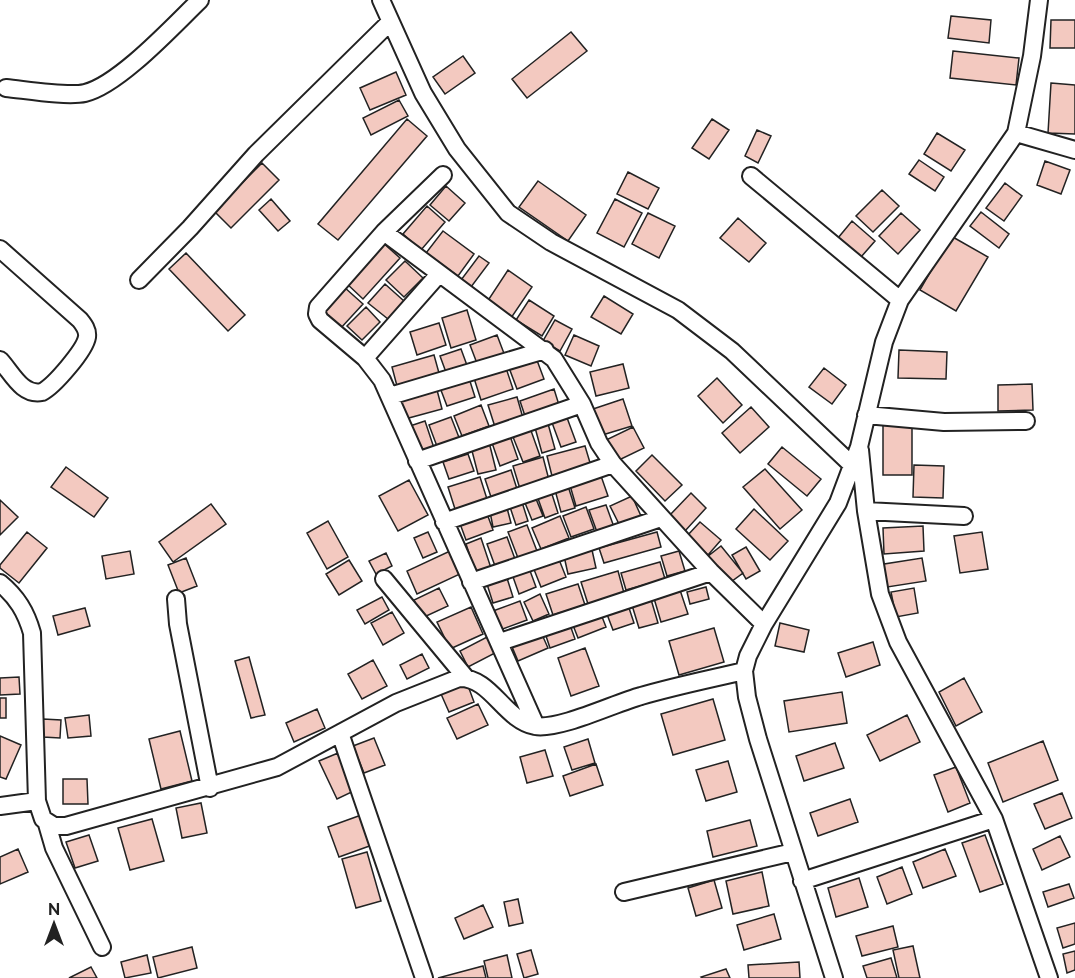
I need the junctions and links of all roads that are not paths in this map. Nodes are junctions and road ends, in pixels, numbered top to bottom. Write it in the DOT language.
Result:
graph roads {
  1 [pos="200,0"];
  2 [pos="381,0"];
  3 [pos="1039,0"];
  4 [pos="390,22"];
  5 [pos="6,88"];
  6 [pos="1016,133"];
  7 [pos="1075,150"];
  8 [pos="443,175"];
  9 [pos="751,176"];
  10 [pos="384,232"];
  11 [pos="0,249"];
  12 [pos="439,274"];
  13 [pos="139,280"];
  14 [pos="900,300"];
  15 [pos="545,350"];
  16 [pos="365,358"];
  17 [pos="0,362"];
  18 [pos="390,396"];
  19 [pos="582,405"];
  20 [pos="866,415"];
  21 [pos="1026,421"];
  22 [pos="860,447"];
  23 [pos="417,461"];
  24 [pos="613,464"];
  25 [pos="852,465"];
  26 [pos="866,511"];
  27 [pos="964,516"];
  28 [pos="661,518"];
  29 [pos="444,522"];
  30 [pos="711,572"];
  31 [pos="384,579"];
  32 [pos="471,582"];
  33 [pos="0,583"];
  34 [pos="176,599"];
  35 [pos="764,624"];
  36 [pos="500,642"];
  37 [pos="744,671"];
  38 [pos="466,678"];
  39 [pos="536,726"];
  40 [pos="340,733"];
  41 [pos="210,788"];
  42 [pos="37,801"];
  43 [pos="0,806"];
  44 [pos="994,819"];
  45 [pos="47,824"];
  46 [pos="793,852"];
  47 [pos="802,881"];
  48 [pos="624,892"];
  49 [pos="102,946"];
  50 [pos="424,978"];
  51 [pos="834,978"];
  52 [pos="1049,978"];
  1 -- 5 [label="street"];
  2 -- 4 [label="street"];
  3 -- 6 [label="street"];
  4 -- 13 [label="street"];
  4 -- 25 [label="street"];
  6 -- 7 [label="street"];
  6 -- 14 [label="street"];
  8 -- 10 [label="street"];
  9 -- 14 [label="street"];
  10 -- 12 [label="street"];
  10 -- 16 [label="street"];
  11 -- 17 [label="street"];
  12 -- 15 [label="street"];
  12 -- 16 [label="street"];
  14 -- 20 [label="street"];
  15 -- 18 [label="street"];
  15 -- 19 [label="street"];
  16 -- 18 [label="street"];
  18 -- 23 [label="street"];
  19 -- 23 [label="street"];
  19 -- 24 [label="street"];
  20 -- 21 [label="street"];
  20 -- 22 [label="street"];
  22 -- 25 [label="street"];
  22 -- 26 [label="street"];
  23 -- 29 [label="street"];
  24 -- 28 [label="street"];
  24 -- 29 [label="street"];
  25 -- 35 [label="street"];
  26 -- 27 [label="street"];
  26 -- 44 [label="street"];
  28 -- 30 [label="street"];
  28 -- 32 [label="street"];
  29 -- 32 [label="street"];
  30 -- 35 [label="street"];
  30 -- 36 [label="street"];
  31 -- 38 [label="street"];
  32 -- 36 [label="street"];
  33 -- 42 [label="street"];
  34 -- 41 [label="street"];
  35 -- 37 [label="street"];
  36 -- 39 [label="street"];
  37 -- 39 [label="street"];
  37 -- 46 [label="street"];
  38 -- 39 [label="street"];
  38 -- 40 [label="street"];
  40 -- 41 [label="street"];
  40 -- 50 [label="street"];
  41 -- 45 [label="street"];
  42 -- 43 [label="street"];
  42 -- 45 [label="street"];
  44 -- 47 [label="street"];
  44 -- 52 [label="street"];
  45 -- 49 [label="street"];
  46 -- 47 [label="street"];
  46 -- 48 [label="street"];
  47 -- 51 [label="street"];
}
